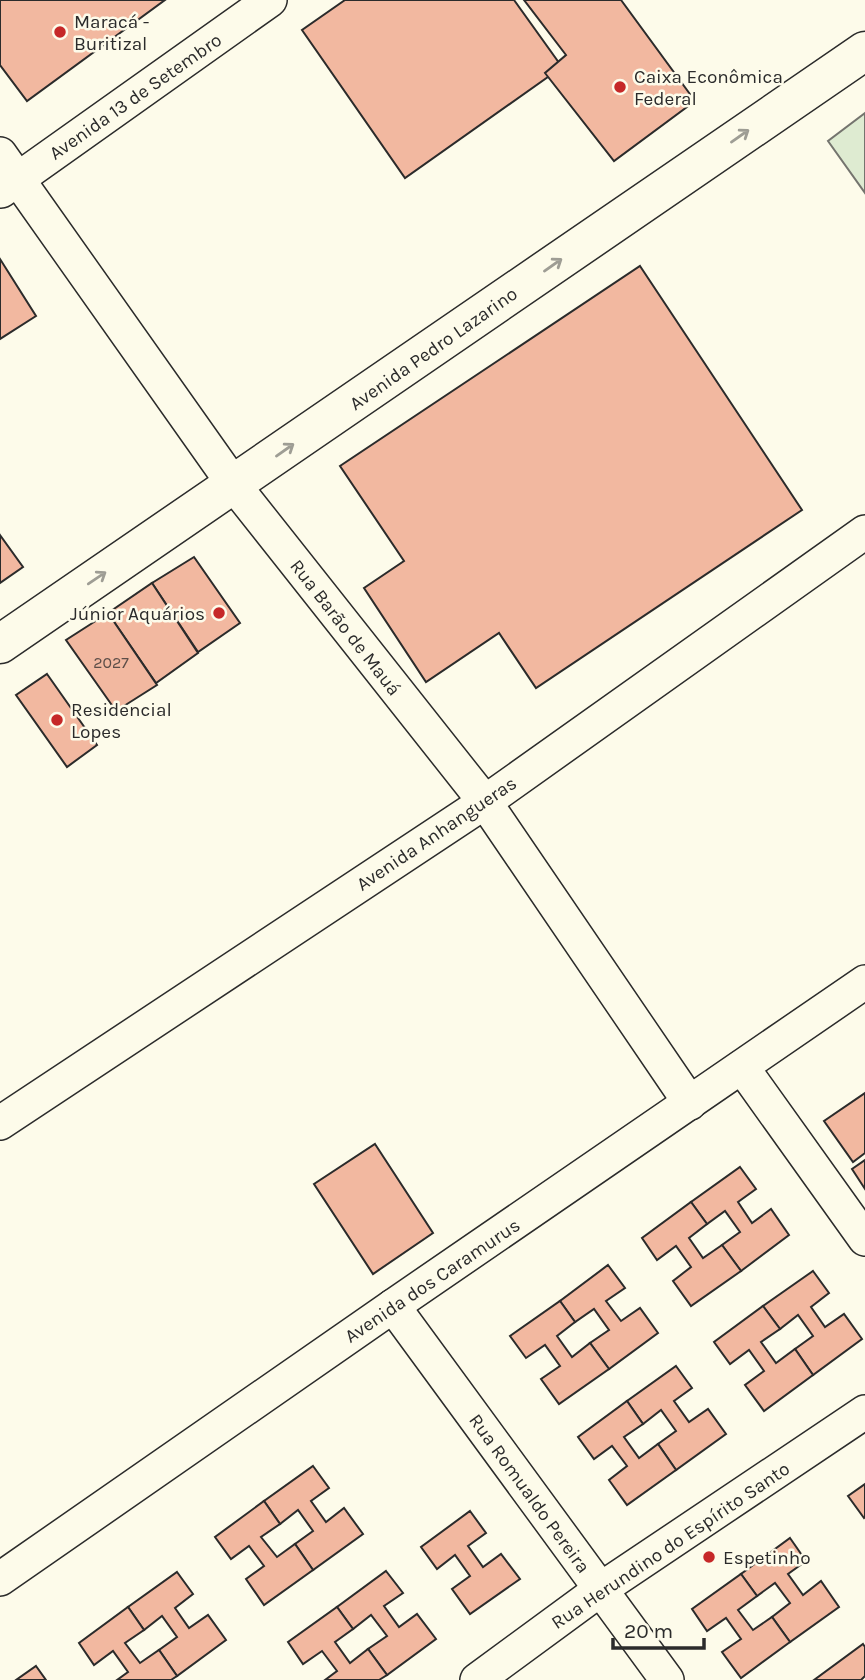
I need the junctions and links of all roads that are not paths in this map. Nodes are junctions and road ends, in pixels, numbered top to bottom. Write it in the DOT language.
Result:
graph roads {
  1 [pos="270,0"];
  2 [pos="865,51"];
  3 [pos="6,175"];
  4 [pos="233,485"];
  5 [pos="865,532"];
  6 [pos="0,644"];
  7 [pos="485,802"];
  8 [pos="865,982"];
  9 [pos="742,1067"];
  10 [pos="690,1102"];
  11 [pos="0,1123"];
  12 [pos="865,1239"];
  13 [pos="393,1306"];
  14 [pos="865,1412"];
  15 [pos="0,1579"];
  16 [pos="601,1589"];
  17 [pos="477,1680"];
  18 [pos="667,1680"];
  1 -- 3 [label="street, Avenida 13 de Setembro"];
  4 -- 2 [label="main road, Avenida Pedro Lazarino, one-way"];
  3 -- 4 [label="street, Rua Barão de Mauá"];
  6 -- 4 [label="main road, Avenida Pedro Lazarino, one-way"];
  4 -- 7 [label="street, Rua Barão de Mauá"];
  5 -- 7 [label="street, Avenida Anhangueras"];
  7 -- 10 [label="street, Rua Barão de Mauá"];
  7 -- 11 [label="street, Avenida Anhangueras"];
  8 -- 9 [label="street, Avenida dos Caramurus"];
  9 -- 10 [label="street, Avenida dos Caramurus"];
  9 -- 12 [label="street"];
  10 -- 13 [label="street, Avenida dos Caramurus"];
  13 -- 15 [label="street, Avenida dos Caramurus"];
  13 -- 16 [label="street, Rua Romualdo Pereira"];
  14 -- 16 [label="street, Rua Herundino do Espírito Santo"];
  16 -- 17 [label="street, Rua Herundino do Espírito Santo"];
  16 -- 18 [label="street, Rua Romualdo Pereira"];
}
